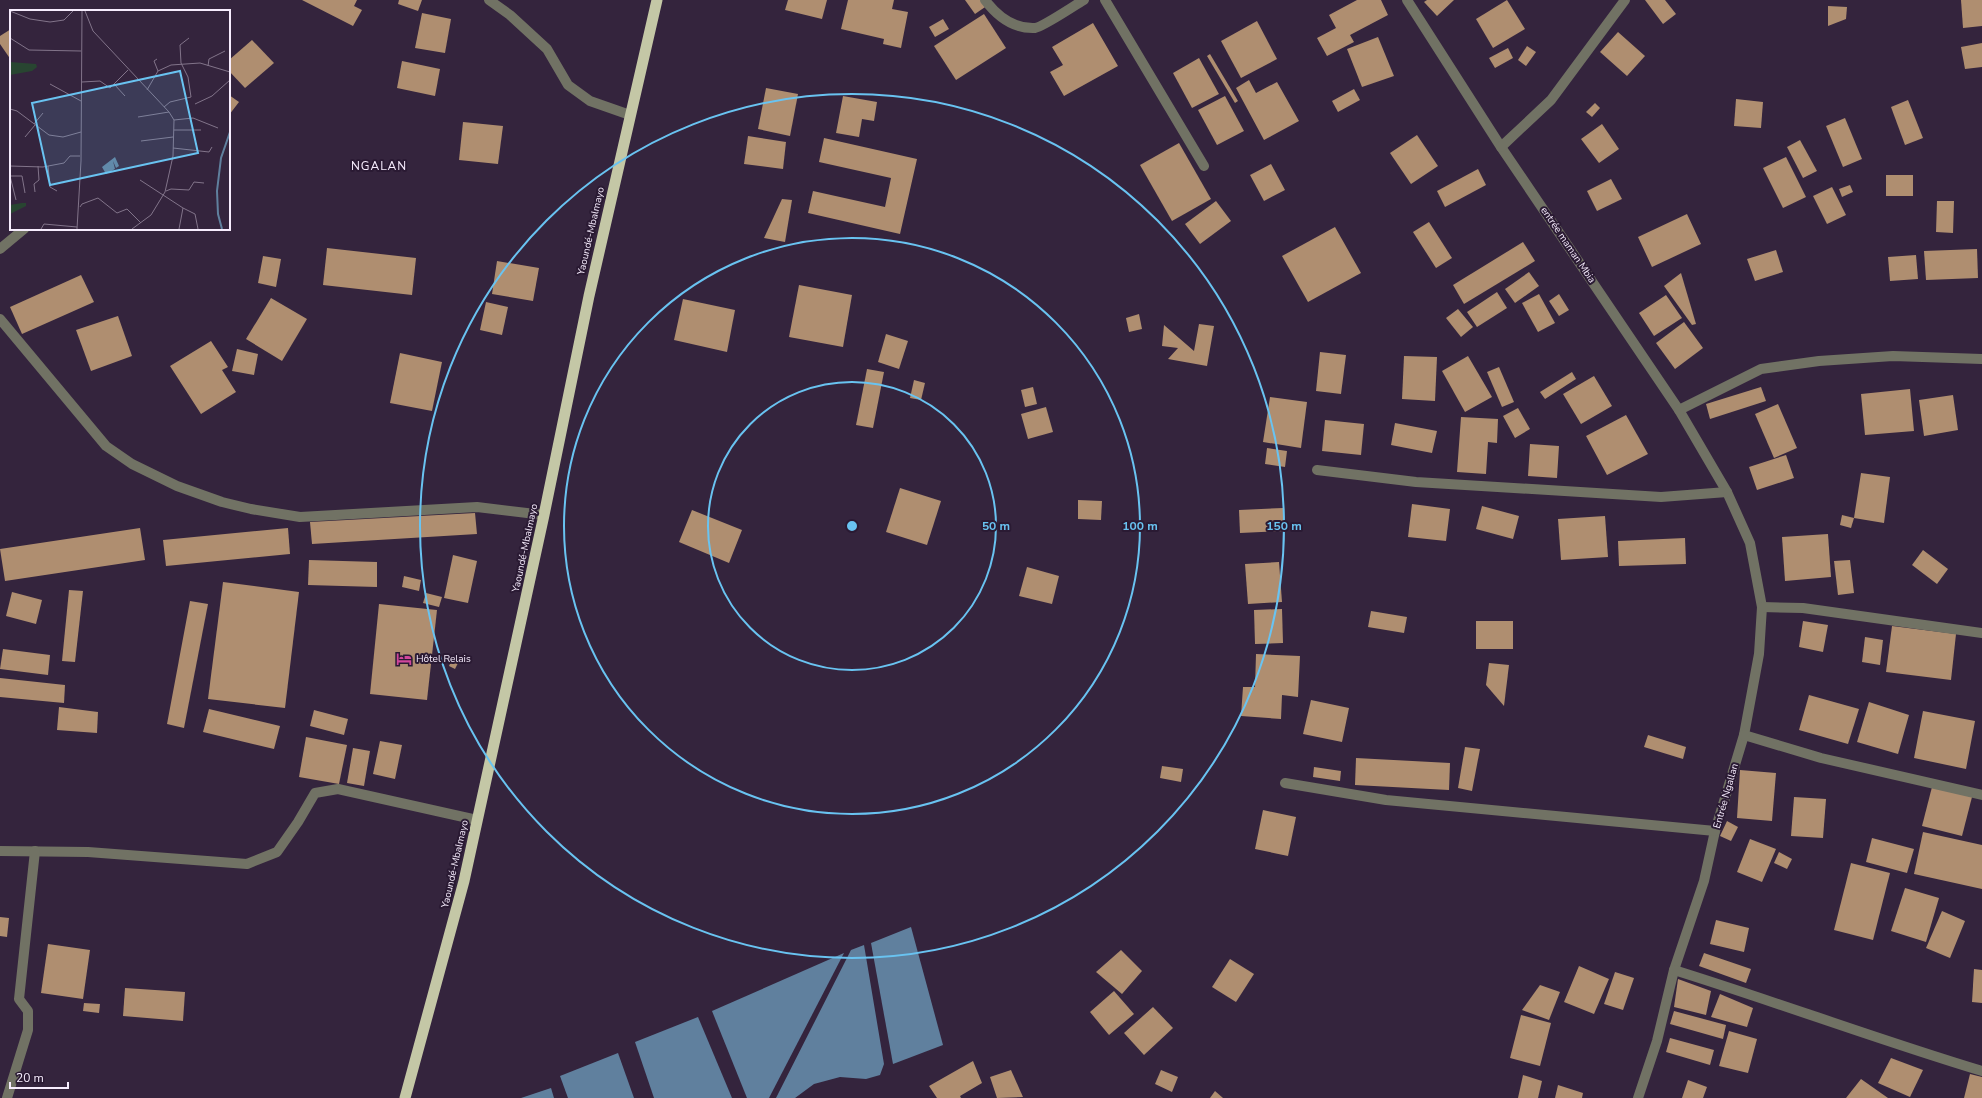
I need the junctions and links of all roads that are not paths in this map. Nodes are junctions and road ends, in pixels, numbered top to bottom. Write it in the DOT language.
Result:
graph roads {
  1 [pos="489,0"];
  2 [pos="657,0"];
  3 [pos="985,0"];
  4 [pos="1084,0"];
  5 [pos="1105,0"];
  6 [pos="1407,0"];
  7 [pos="1625,0"];
  8 [pos="630,115"];
  9 [pos="1501,147"];
  10 [pos="1204,166"];
  11 [pos="23,230"];
  12 [pos="0,249"];
  13 [pos="0,319"];
  14 [pos="1982,359"];
  15 [pos="1679,410"];
  16 [pos="1317,470"];
  17 [pos="1727,492"];
  18 [pos="544,515"];
  19 [pos="1762,607"];
  20 [pos="1982,633"];
  21 [pos="1744,735"];
  22 [pos="1285,783"];
  23 [pos="1982,794"];
  24 [pos="477,820"];
  25 [pos="1716,831"];
  26 [pos="0,850"];
  27 [pos="35,851"];
  28 [pos="1674,970"];
  29 [pos="1982,1071"];
  30 [pos="8,1098"];
  31 [pos="405,1098"];
  32 [pos="1638,1098"];
  1 -- 8 [label="street"];
  2 -- 8 [label="highway, Yaoundé-Mbalmayo"];
  3 -- 4 [label="street"];
  5 -- 10 [label="street"];
  6 -- 9 [label="street, entrée maman Mbia"];
  7 -- 9 [label="street"];
  8 -- 18 [label="highway, Yaoundé-Mbalmayo"];
  9 -- 15 [label="street, entrée maman Mbia"];
  11 -- 12 [label="street"];
  13 -- 18 [label="street"];
  14 -- 15 [label="street"];
  15 -- 17 [label="street, entrée maman Mbia"];
  16 -- 17 [label="street"];
  17 -- 19 [label="street, Entrée Ngallan"];
  18 -- 24 [label="highway, Yaoundé-Mbalmayo"];
  19 -- 20 [label="street"];
  19 -- 21 [label="street, Entrée Ngallan"];
  21 -- 23 [label="street"];
  21 -- 25 [label="street, Entrée Ngallan"];
  22 -- 25 [label="street"];
  24 -- 27 [label="street"];
  24 -- 31 [label="highway, Yaoundé-Mbalmayo"];
  25 -- 28 [label="street, Entrée Ngallan"];
  26 -- 27 [label="street"];
  27 -- 30 [label="street"];
  28 -- 29 [label="street"];
  28 -- 32 [label="street, Entrée Ngallan"];
}
